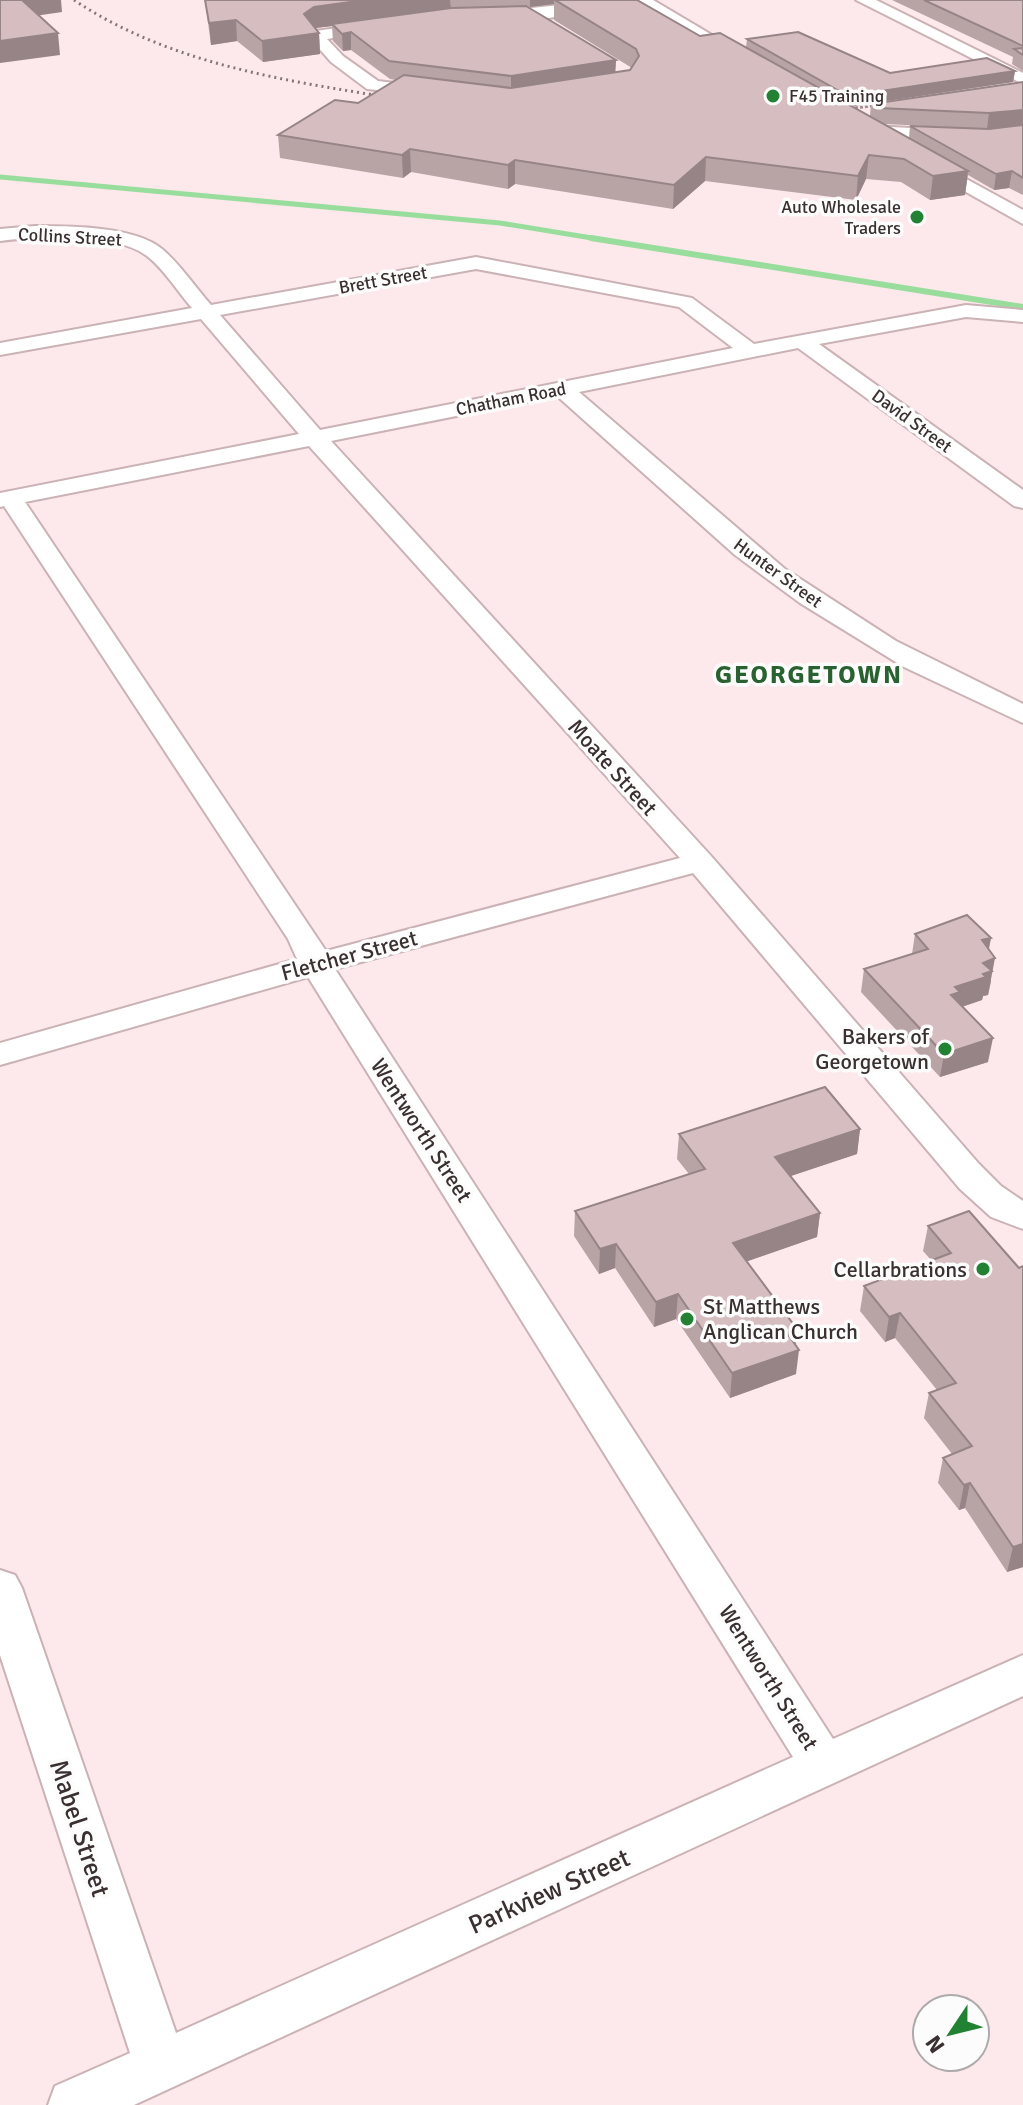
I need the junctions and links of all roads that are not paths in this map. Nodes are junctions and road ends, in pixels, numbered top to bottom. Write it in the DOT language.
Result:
graph roads {
  1 [pos="641,0"];
  2 [pos="864,0"];
  3 [pos="530,15"];
  4 [pos="474,17"];
  5 [pos="391,26"];
  6 [pos="555,30"];
  7 [pos="750,62"];
  8 [pos="1023,79"];
  9 [pos="449,95"];
  10 [pos="1022,132"];
  11 [pos="1023,218"];
  12 [pos="0,235"];
  13 [pos="204,313"];
  14 [pos="1023,316"];
  15 [pos="801,341"];
  16 [pos="0,349"];
  17 [pos="750,351"];
  18 [pos="562,389"];
  19 [pos="315,438"];
  20 [pos="5,499"];
  21 [pos="1023,501"];
  22 [pos="1023,715"];
  23 [pos="700,862"];
  24 [pos="316,964"];
  25 [pos="0,1054"];
  26 [pos="1023,1216"];
  27 [pos="0,1588"];
  28 [pos="1023,1675"];
  29 [pos="825,1767"];
  30 [pos="161,2066"];
  31 [pos="74,2105"];
  1 -- 3 [label="street"];
  1 -- 7 [label="street"];
  2 -- 8 [label="street"];
  3 -- 4 [label="street"];
  3 -- 6 [label="street"];
  5 -- 9 [label="street"];
  10 -- 11 [label="street"];
  12 -- 13 [label="street, Collins Street"];
  13 -- 16 [label="street, Brett Street"];
  13 -- 17 [label="street, Brett Street"];
  13 -- 19 [label="street, Moate Street"];
  14 -- 15 [label="street, Chatham Road"];
  15 -- 17 [label="street, Chatham Road"];
  15 -- 21 [label="street, David Street"];
  17 -- 18 [label="street, Chatham Road"];
  18 -- 19 [label="street, Chatham Road"];
  18 -- 22 [label="street, Hunter Street"];
  19 -- 20 [label="street, Chatham Road"];
  19 -- 23 [label="street, Moate Street"];
  20 -- 24 [label="street, Wentworth Street"];
  23 -- 24 [label="street, Fletcher Street"];
  23 -- 26 [label="street, Moate Street"];
  24 -- 25 [label="street, Fletcher Street"];
  24 -- 29 [label="street, Wentworth Street"];
  27 -- 30 [label="street, Mabel Street"];
  28 -- 29 [label="street, Parkview Street"];
  29 -- 30 [label="street, Parkview Street"];
  30 -- 31 [label="street, Parkview Street"];
}
